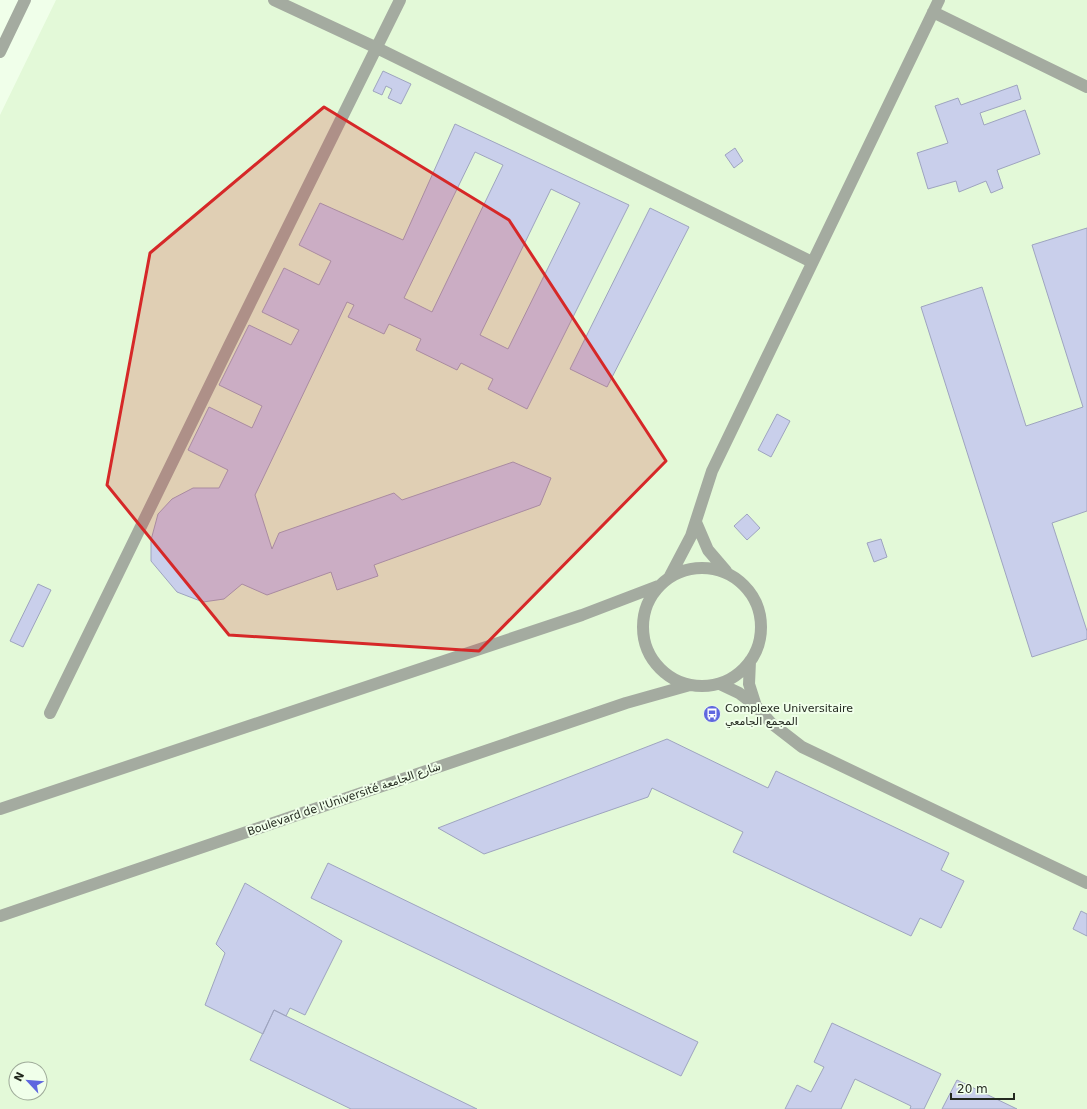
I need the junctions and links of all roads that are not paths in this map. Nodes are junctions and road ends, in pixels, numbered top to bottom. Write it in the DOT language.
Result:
graph roads {
  1 [pos="25,0"];
  2 [pos="274,0"];
  3 [pos="400,0"];
  4 [pos="939,0"];
  5 [pos="933,12"];
  6 [pos="377,48"];
  7 [pos="0,52"];
  8 [pos="1087,86"];
  9 [pos="812,262"];
  10 [pos="696,522"];
  11 [pos="728,573"];
  12 [pos="670,576"];
  13 [pos="658,586"];
  14 [pos="750,661"];
  15 [pos="720,684"];
  16 [pos="690,686"];
  17 [pos="756,706"];
  18 [pos="50,713"];
  19 [pos="0,809"];
  20 [pos="1087,883"];
  21 [pos="0,916"];
  1 -- 7 [label="street"];
  2 -- 6 [label="street"];
  3 -- 6 [label="street"];
  4 -- 5 [label="street"];
  5 -- 8 [label="street"];
  5 -- 9 [label="street"];
  6 -- 9 [label="street"];
  6 -- 18 [label="street"];
  9 -- 10 [label="street"];
  10 -- 11 [label="street"];
  10 -- 12 [label="street"];
  11 -- 12 [label="street"];
  11 -- 14 [label="street"];
  12 -- 13 [label="street"];
  13 -- 16 [label="street"];
  13 -- 19 [label="street"];
  14 -- 15 [label="street"];
  14 -- 17 [label="street"];
  15 -- 16 [label="street"];
  15 -- 17 [label="street"];
  16 -- 21 [label="street, Boulevard de l'Université شارع الجامعة"];
  17 -- 20 [label="street"];
}
